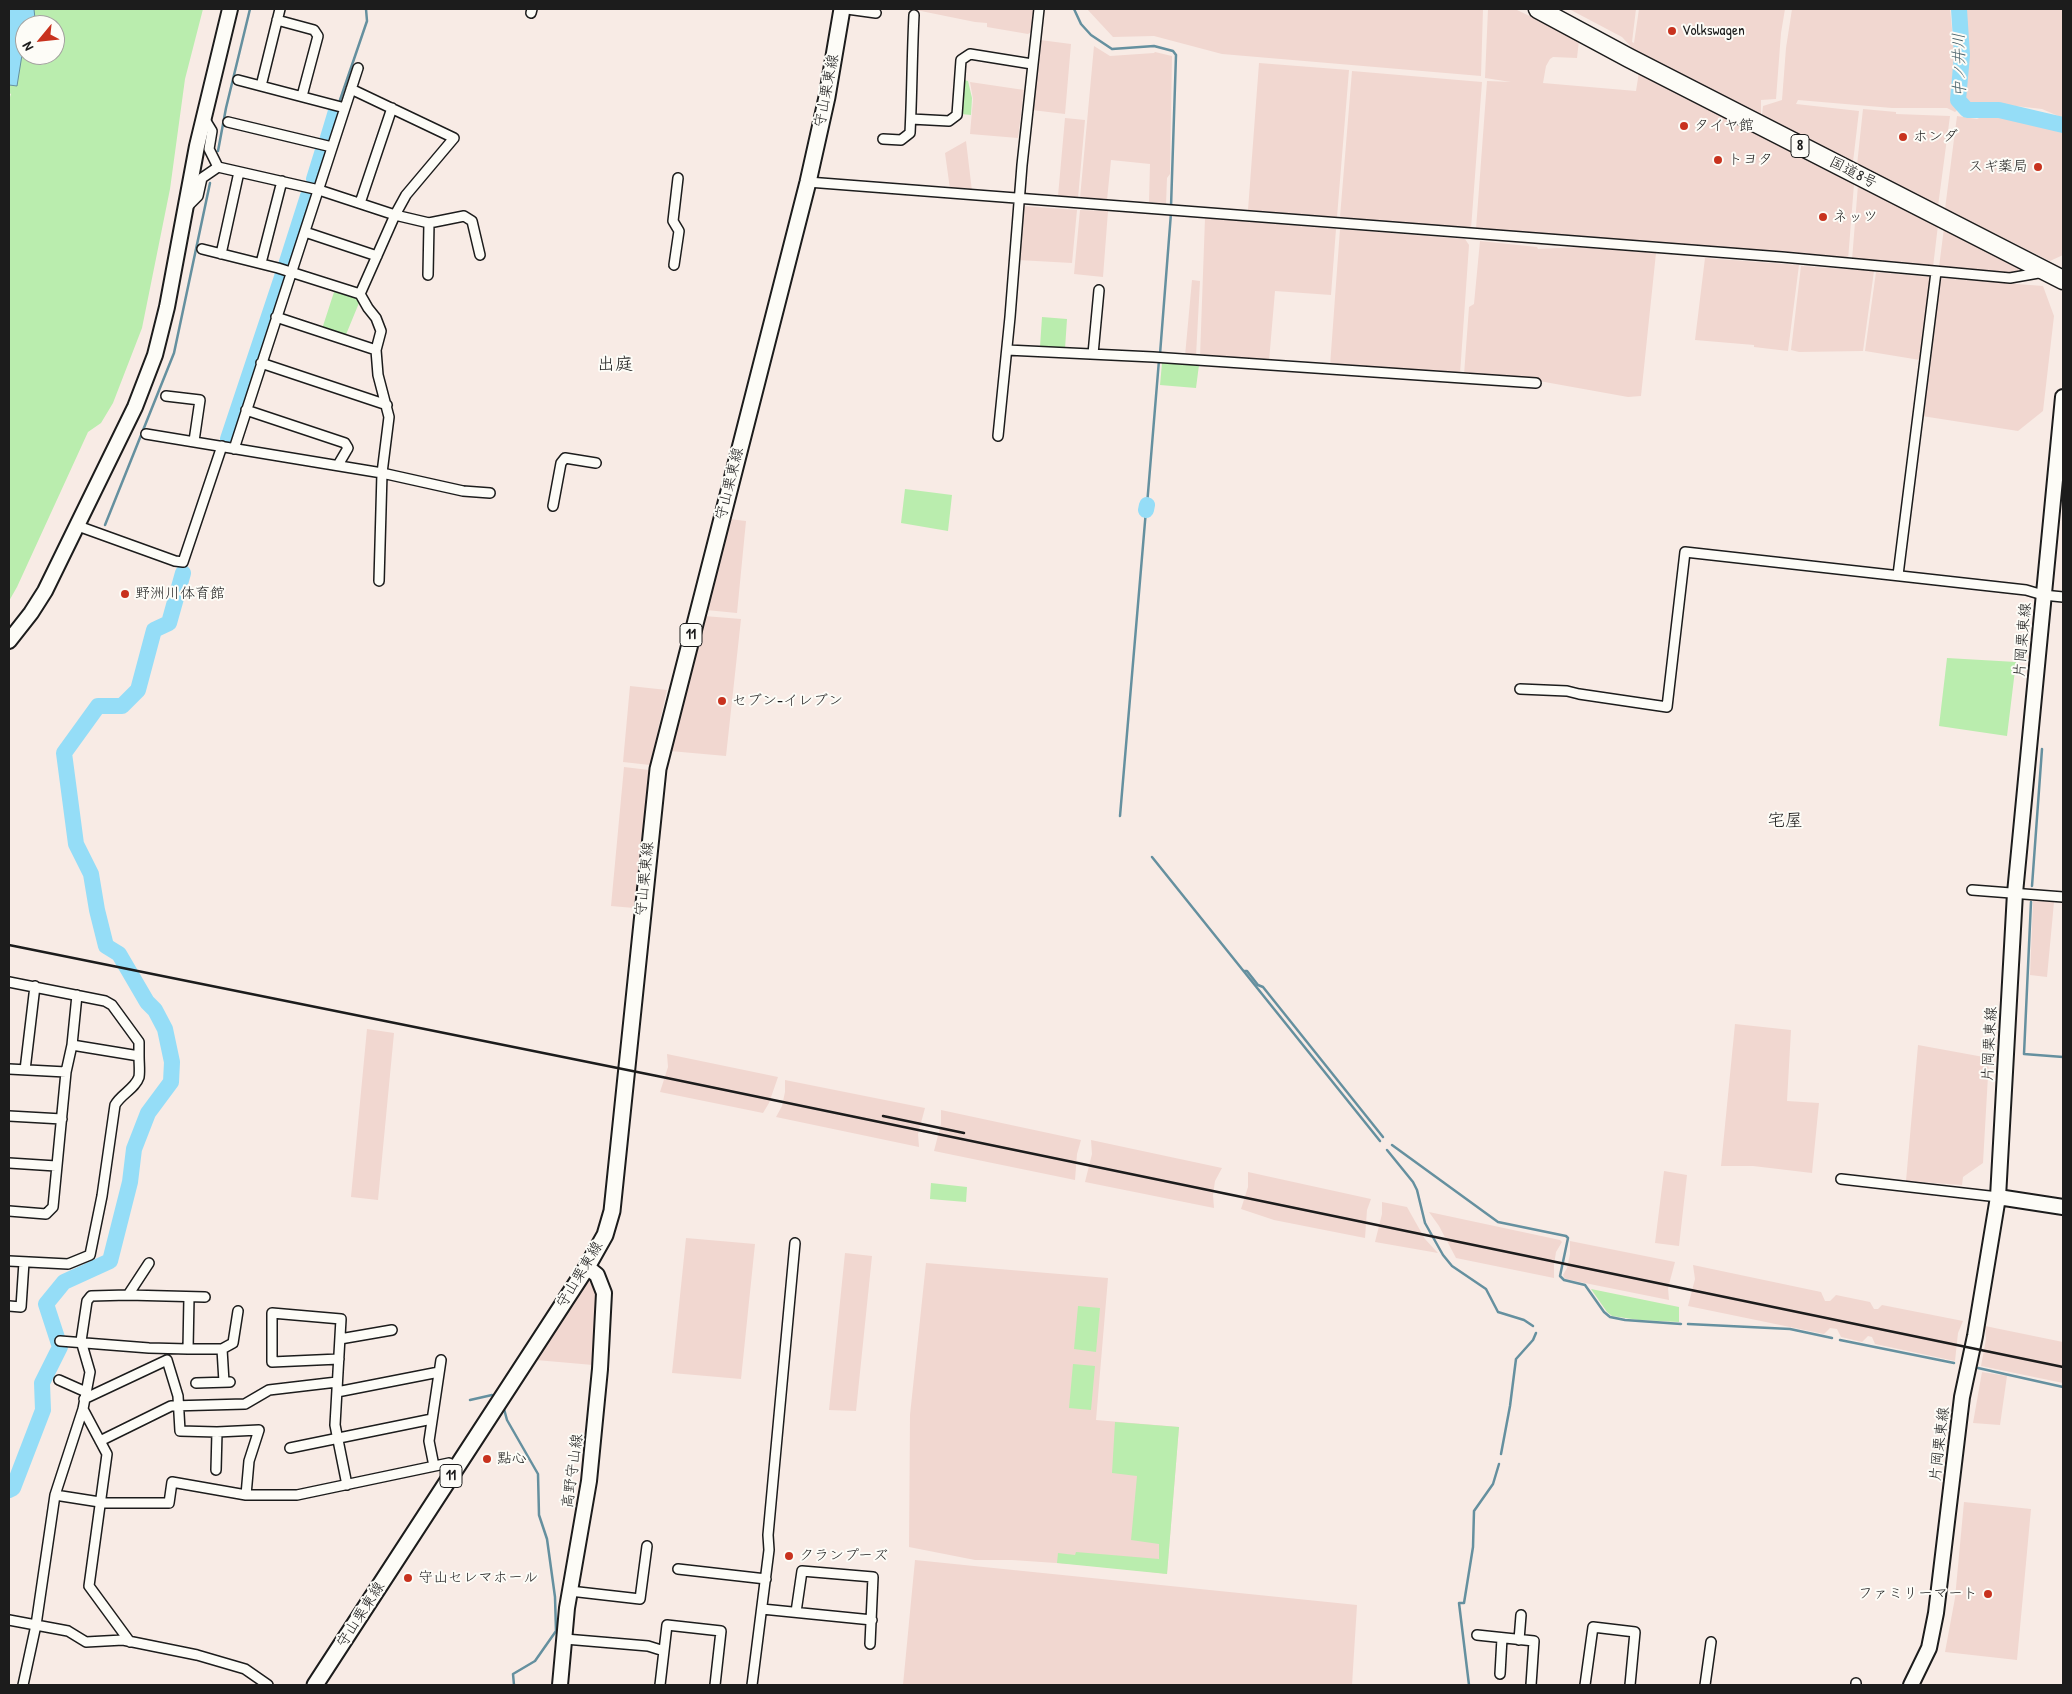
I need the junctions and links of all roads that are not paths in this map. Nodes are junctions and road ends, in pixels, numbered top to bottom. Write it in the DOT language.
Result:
graph roads {
  1 [pos="230,9"];
  2 [pos="280,9"];
  3 [pos="842,9"];
  4 [pos="847,9"];
  5 [pos="1039,9"];
  6 [pos="1538,9"];
  7 [pos="876,13"];
  8 [pos="914,15"];
  9 [pos="277,20"];
  10 [pos="1032,64"];
  11 [pos="358,68"];
  12 [pos="238,80"];
  13 [pos="261,86"];
  14 [pos="351,89"];
  15 [pos="302,96"];
  16 [pos="345,108"];
  17 [pos="392,108"];
  18 [pos="204,118"];
  19 [pos="911,119"];
  20 [pos="228,122"];
  21 [pos="883,139"];
  22 [pos="332,147"];
  23 [pos="218,167"];
  24 [pos="239,172"];
  25 [pos="678,178"];
  26 [pos="282,181"];
  27 [pos="808,182"];
  28 [pos="319,190"];
  29 [pos="1019,198"];
  30 [pos="360,203"];
  31 [pos="186,208"];
  32 [pos="395,215"];
  33 [pos="429,223"];
  34 [pos="305,232"];
  35 [pos="202,249"];
  36 [pos="221,254"];
  37 [pos="480,255"];
  38 [pos="377,256"];
  39 [pos="261,263"];
  40 [pos="674,265"];
  41 [pos="2046,271"];
  42 [pos="291,272"];
  43 [pos="1936,272"];
  44 [pos="428,275"];
  45 [pos="2063,280"];
  46 [pos="1098,290"];
  47 [pos="360,294"];
  48 [pos="276,318"];
  49 [pos="376,350"];
  50 [pos="1007,350"];
  51 [pos="1093,354"];
  52 [pos="261,363"];
  53 [pos="1536,383"];
  54 [pos="166,396"];
  55 [pos="2063,398"];
  56 [pos="387,405"];
  57 [pos="246,410"];
  58 [pos="146,434"];
  59 [pos="998,436"];
  60 [pos="194,442"];
  61 [pos="222,446"];
  62 [pos="234,448"];
  63 [pos="596,463"];
  64 [pos="338,465"];
  65 [pos="382,472"];
  66 [pos="490,493"];
  67 [pos="2058,499"];
  68 [pos="553,506"];
  69 [pos="78,526"];
  70 [pos="1898,575"];
  71 [pos="379,581"];
  72 [pos="2043,595"];
  73 [pos="2063,597"];
  74 [pos="9,641"];
  75 [pos="1520,688"];
  76 [pos="1972,890"];
  77 [pos="2015,893"];
  78 [pos="2063,897"];
  79 [pos="9,982"];
  80 [pos="35,986"];
  81 [pos="77,995"];
  82 [pos="72,1045"];
  83 [pos="139,1056"];
  84 [pos="9,1069"];
  85 [pos="25,1070"];
  86 [pos="66,1072"];
  87 [pos="9,1116"];
  88 [pos="62,1118"];
  89 [pos="9,1163"];
  90 [pos="56,1166"];
  91 [pos="1841,1178"];
  92 [pos="1998,1197"];
  93 [pos="2063,1207"];
  94 [pos="9,1211"];
  95 [pos="795,1243"];
  96 [pos="9,1261"];
  97 [pos="24,1262"];
  98 [pos="150,1263"];
  99 [pos="587,1267"];
  100 [pos="128,1294"];
  101 [pos="189,1297"];
  102 [pos="205,1297"];
  103 [pos="9,1306"];
  104 [pos="238,1311"];
  105 [pos="392,1330"];
  106 [pos="340,1338"];
  107 [pos="60,1341"];
  108 [pos="82,1342"];
  109 [pos="188,1349"];
  110 [pos="222,1349"];
  111 [pos="338,1359"];
  112 [pos="441,1360"];
  113 [pos="439,1372"];
  114 [pos="59,1380"];
  115 [pos="337,1382"];
  116 [pos="196,1383"];
  117 [pos="337,1392"];
  118 [pos="85,1395"];
  119 [pos="179,1406"];
  120 [pos="83,1409"];
  121 [pos="432,1419"];
  122 [pos="217,1432"];
  123 [pos="338,1438"];
  124 [pos="100,1441"];
  125 [pos="290,1448"];
  126 [pos="434,1466"];
  127 [pos="457,1467"];
  128 [pos="216,1470"];
  129 [pos="347,1485"];
  130 [pos="55,1495"];
  131 [pos="246,1495"];
  132 [pos="100,1502"];
  133 [pos="647,1546"];
  134 [pos="678,1569"];
  135 [pos="766,1578"];
  136 [pos="570,1591"];
  137 [pos="762,1609"];
  138 [pos="796,1612"];
  139 [pos="1521,1616"];
  140 [pos="9,1620"];
  141 [pos="872,1620"];
  142 [pos="36,1626"];
  143 [pos="1477,1636"];
  144 [pos="565,1638"];
  145 [pos="1502,1638"];
  146 [pos="1519,1640"];
  147 [pos="130,1642"];
  148 [pos="1711,1642"];
  149 [pos="870,1644"];
  150 [pos="664,1651"];
  151 [pos="1500,1674"];
  152 [pos="23,1685"];
  153 [pos="268,1685"];
  154 [pos="315,1685"];
  155 [pos="560,1685"];
  156 [pos="660,1685"];
  157 [pos="715,1685"];
  158 [pos="752,1685"];
  159 [pos="1531,1685"];
  160 [pos="1585,1685"];
  161 [pos="1630,1685"];
  162 [pos="1705,1685"];
  163 [pos="1911,1685"];
  1 -- 18 [label="main road"];
  2 -- 9 [label="street"];
  3 -- 27 [label="main road, 守山栗東線 / 11"];
  4 -- 7 [label="street"];
  5 -- 10 [label="street"];
  6 -- 41 [label="highway, 国道8号 / 8"];
  8 -- 19 [label="street"];
  9 -- 13 [label="street"];
  9 -- 15 [label="street"];
  10 -- 19 [label="street"];
  10 -- 29 [label="street"];
  11 -- 14 [label="street"];
  12 -- 13 [label="street"];
  13 -- 15 [label="street"];
  14 -- 16 [label="street"];
  14 -- 17 [label="street"];
  15 -- 16 [label="street"];
  16 -- 22 [label="street"];
  17 -- 30 [label="street"];
  17 -- 32 [label="street"];
  18 -- 23 [label="street"];
  18 -- 31 [label="main road"];
  19 -- 21 [label="street"];
  20 -- 22 [label="street"];
  22 -- 28 [label="street"];
  23 -- 24 [label="street"];
  23 -- 31 [label="street"];
  24 -- 26 [label="street"];
  24 -- 36 [label="street"];
  25 -- 40 [label="street"];
  26 -- 28 [label="street"];
  26 -- 39 [label="street"];
  27 -- 29 [label="street"];
  27 -- 99 [label="main road, 守山栗東線 / 11"];
  28 -- 30 [label="street"];
  28 -- 34 [label="street"];
  29 -- 43 [label="street"];
  29 -- 50 [label="street"];
  30 -- 32 [label="street"];
  31 -- 69 [label="main road"];
  32 -- 33 [label="street"];
  32 -- 38 [label="street"];
  33 -- 37 [label="street"];
  33 -- 44 [label="street"];
  34 -- 38 [label="street"];
  34 -- 42 [label="street"];
  35 -- 36 [label="street"];
  36 -- 39 [label="street"];
  38 -- 47 [label="street"];
  39 -- 42 [label="street"];
  41 -- 43 [label="street"];
  41 -- 45 [label="highway, 国道8号 / 8"];
  42 -- 47 [label="street"];
  42 -- 48 [label="street"];
  43 -- 70 [label="street"];
  46 -- 51 [label="street"];
  47 -- 49 [label="street"];
  48 -- 49 [label="street"];
  48 -- 52 [label="street"];
  49 -- 56 [label="street"];
  50 -- 51 [label="street"];
  50 -- 59 [label="street"];
  51 -- 53 [label="street"];
  52 -- 56 [label="street"];
  52 -- 57 [label="street"];
  54 -- 60 [label="street"];
  55 -- 67 [label="main road, 片岡栗東線"];
  56 -- 65 [label="street"];
  57 -- 62 [label="street"];
  57 -- 64 [label="street"];
  58 -- 60 [label="street"];
  60 -- 61 [label="street"];
  61 -- 62 [label="street"];
  61 -- 69 [label="street"];
  62 -- 64 [label="street"];
  63 -- 68 [label="street"];
  64 -- 65 [label="street"];
  65 -- 66 [label="street"];
  65 -- 71 [label="street"];
  67 -- 72 [label="main road, 片岡栗東線"];
  69 -- 74 [label="main road"];
  70 -- 72 [label="street"];
  70 -- 75 [label="street"];
  72 -- 73 [label="street"];
  72 -- 77 [label="main road, 片岡栗東線"];
  76 -- 77 [label="street"];
  77 -- 78 [label="street"];
  77 -- 92 [label="main road, 片岡栗東線"];
  79 -- 80 [label="street"];
  80 -- 81 [label="street"];
  80 -- 85 [label="street"];
  81 -- 82 [label="street"];
  81 -- 83 [label="street"];
  82 -- 83 [label="street"];
  82 -- 86 [label="street"];
  83 -- 97 [label="street"];
  84 -- 85 [label="street"];
  85 -- 86 [label="street"];
  86 -- 88 [label="street"];
  87 -- 88 [label="street"];
  88 -- 90 [label="street"];
  89 -- 90 [label="street"];
  90 -- 94 [label="street"];
  91 -- 92 [label="street"];
  92 -- 93 [label="main road"];
  92 -- 163 [label="main road, 片岡栗東線"];
  95 -- 135 [label="street"];
  96 -- 97 [label="street"];
  97 -- 103 [label="street"];
  98 -- 100 [label="street"];
  99 -- 127 [label="main road, 守山栗東線 / 11"];
  99 -- 136 [label="main road, 高野守山線"];
  100 -- 101 [label="street"];
  100 -- 108 [label="street"];
  101 -- 102 [label="street"];
  101 -- 109 [label="street"];
  104 -- 110 [label="street"];
  105 -- 106 [label="street"];
  106 -- 111 [label="street"];
  106 -- 111 [label="street"];
  107 -- 108 [label="street"];
  108 -- 109 [label="street"];
  108 -- 118 [label="street"];
  109 -- 110 [label="street"];
  110 -- 116 [label="street"];
  111 -- 115 [label="street"];
  112 -- 113 [label="street"];
  113 -- 117 [label="street"];
  113 -- 121 [label="street"];
  114 -- 118 [label="street"];
  115 -- 117 [label="street"];
  115 -- 119 [label="street"];
  117 -- 123 [label="street"];
  118 -- 119 [label="street"];
  118 -- 120 [label="street"];
  119 -- 122 [label="street"];
  119 -- 124 [label="street"];
  120 -- 124 [label="street"];
  120 -- 130 [label="street"];
  121 -- 123 [label="street"];
  121 -- 126 [label="street"];
  122 -- 128 [label="street"];
  122 -- 131 [label="street"];
  123 -- 125 [label="street"];
  123 -- 129 [label="street"];
  124 -- 132 [label="street"];
  126 -- 127 [label="street"];
  126 -- 129 [label="street"];
  127 -- 154 [label="main road, 守山栗東線 / 11"];
  129 -- 131 [label="street"];
  130 -- 132 [label="street"];
  130 -- 142 [label="street"];
  131 -- 132 [label="street"];
  132 -- 147 [label="street"];
  133 -- 136 [label="street"];
  134 -- 135 [label="street"];
  135 -- 137 [label="street"];
  136 -- 144 [label="main road, 高野守山線"];
  137 -- 138 [label="street"];
  137 -- 158 [label="street"];
  138 -- 141 [label="street"];
  138 -- 141 [label="street"];
  139 -- 146 [label="street"];
  140 -- 142 [label="street"];
  141 -- 149 [label="street"];
  142 -- 147 [label="street"];
  142 -- 152 [label="street"];
  143 -- 145 [label="street"];
  144 -- 150 [label="street"];
  144 -- 155 [label="main road, 高野守山線"];
  145 -- 146 [label="street"];
  145 -- 151 [label="street"];
  146 -- 159 [label="street"];
  147 -- 153 [label="street"];
  148 -- 162 [label="street"];
  150 -- 156 [label="street"];
  150 -- 157 [label="street"];
  160 -- 161 [label="street"];
}
